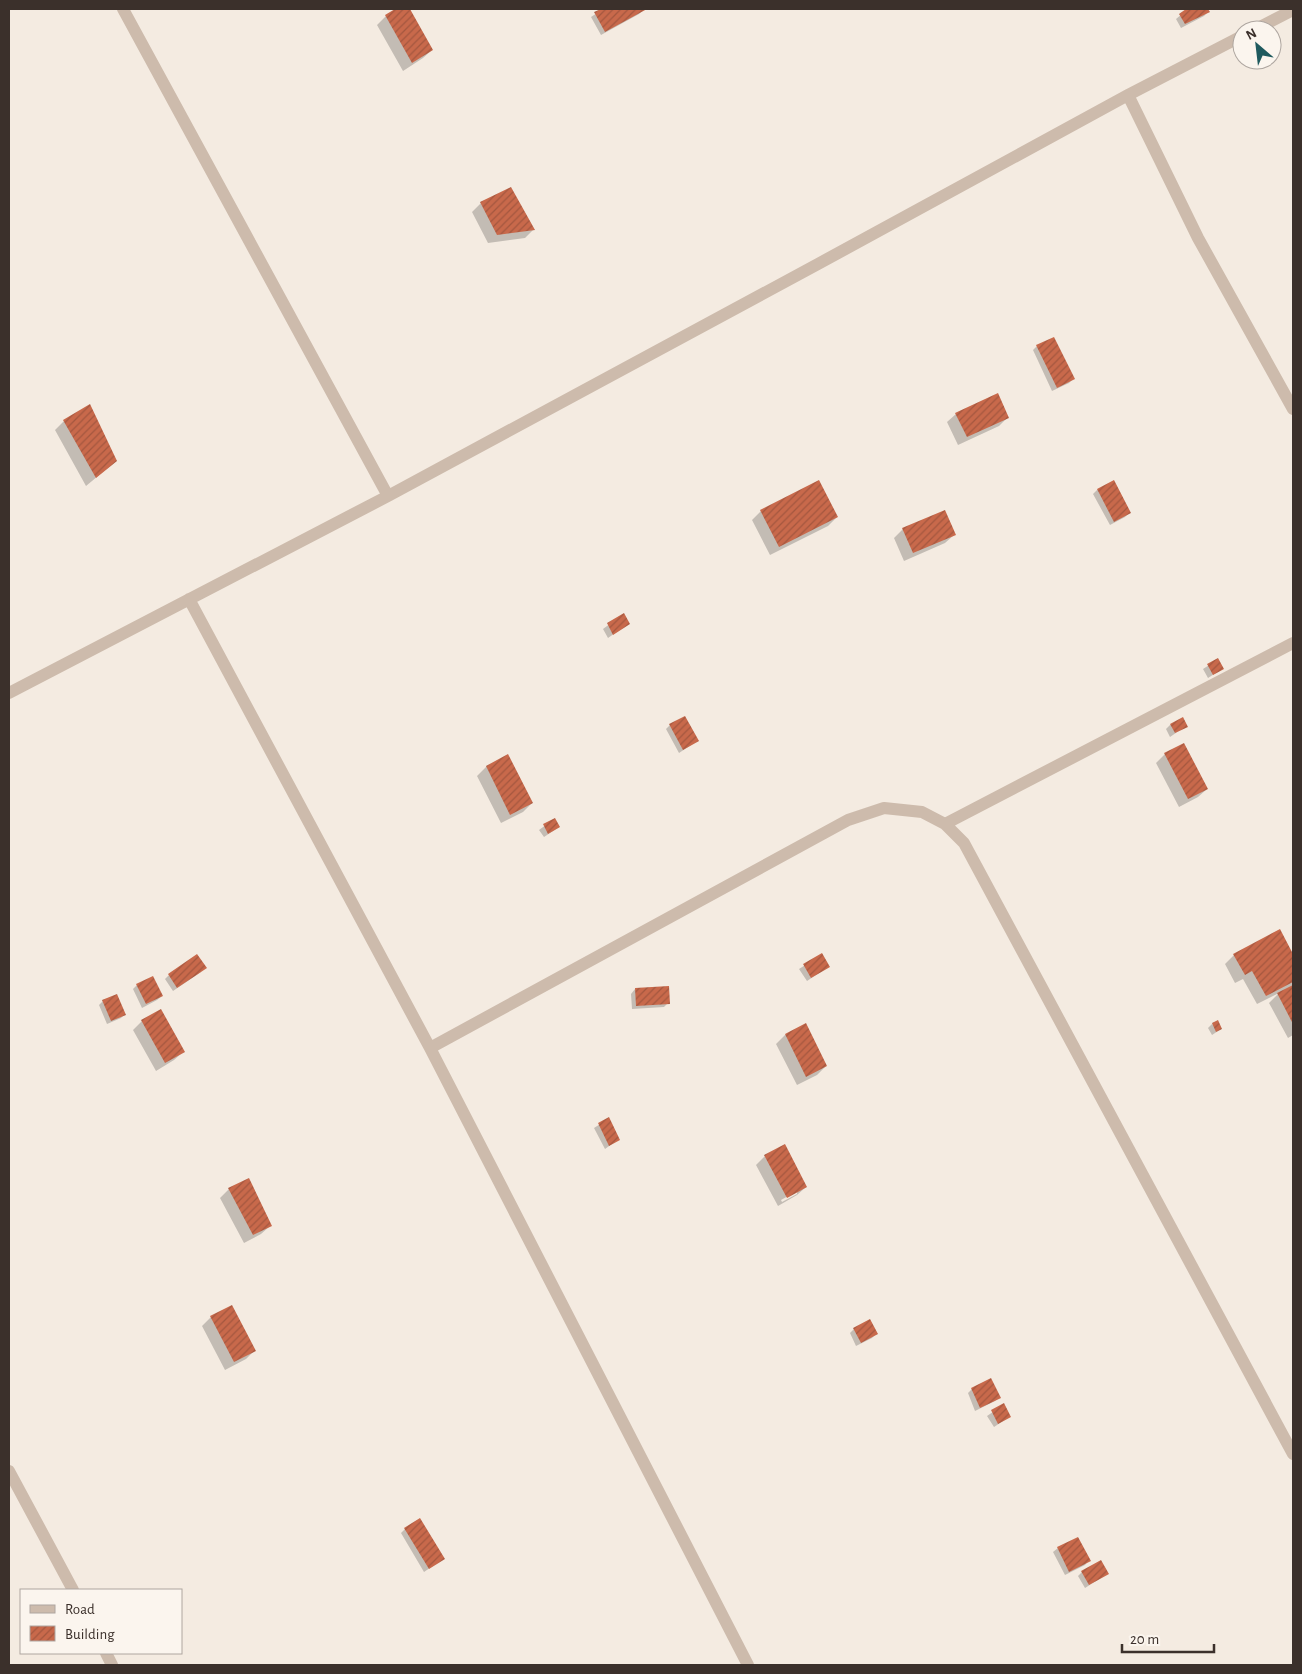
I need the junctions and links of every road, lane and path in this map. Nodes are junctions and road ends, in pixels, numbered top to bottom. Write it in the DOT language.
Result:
graph roads {
  1 [pos="123,9"];
  2 [pos="1293,10"];
  3 [pos="1274,20"];
  4 [pos="1232,41"];
  5 [pos="1128,95"];
  6 [pos="1293,409"];
  7 [pos="388,496"];
  8 [pos="189,599"];
  9 [pos="1293,643"];
  10 [pos="9,692"];
  11 [pos="945,824"];
  12 [pos="430,1048"];
  13 [pos="1293,1454"];
  14 [pos="9,1471"];
  15 [pos="72,1589"];
  16 [pos="748,1665"];
  1 -- 7 [label="street"];
  2 -- 3 [label="street"];
  4 -- 5 [label="street"];
  5 -- 6 [label="street"];
  5 -- 7 [label="street"];
  7 -- 8 [label="street"];
  8 -- 10 [label="street"];
  8 -- 12 [label="street"];
  9 -- 11 [label="street"];
  11 -- 12 [label="street"];
  11 -- 13 [label="street"];
  12 -- 16 [label="street"];
  14 -- 15 [label="street"];
}
